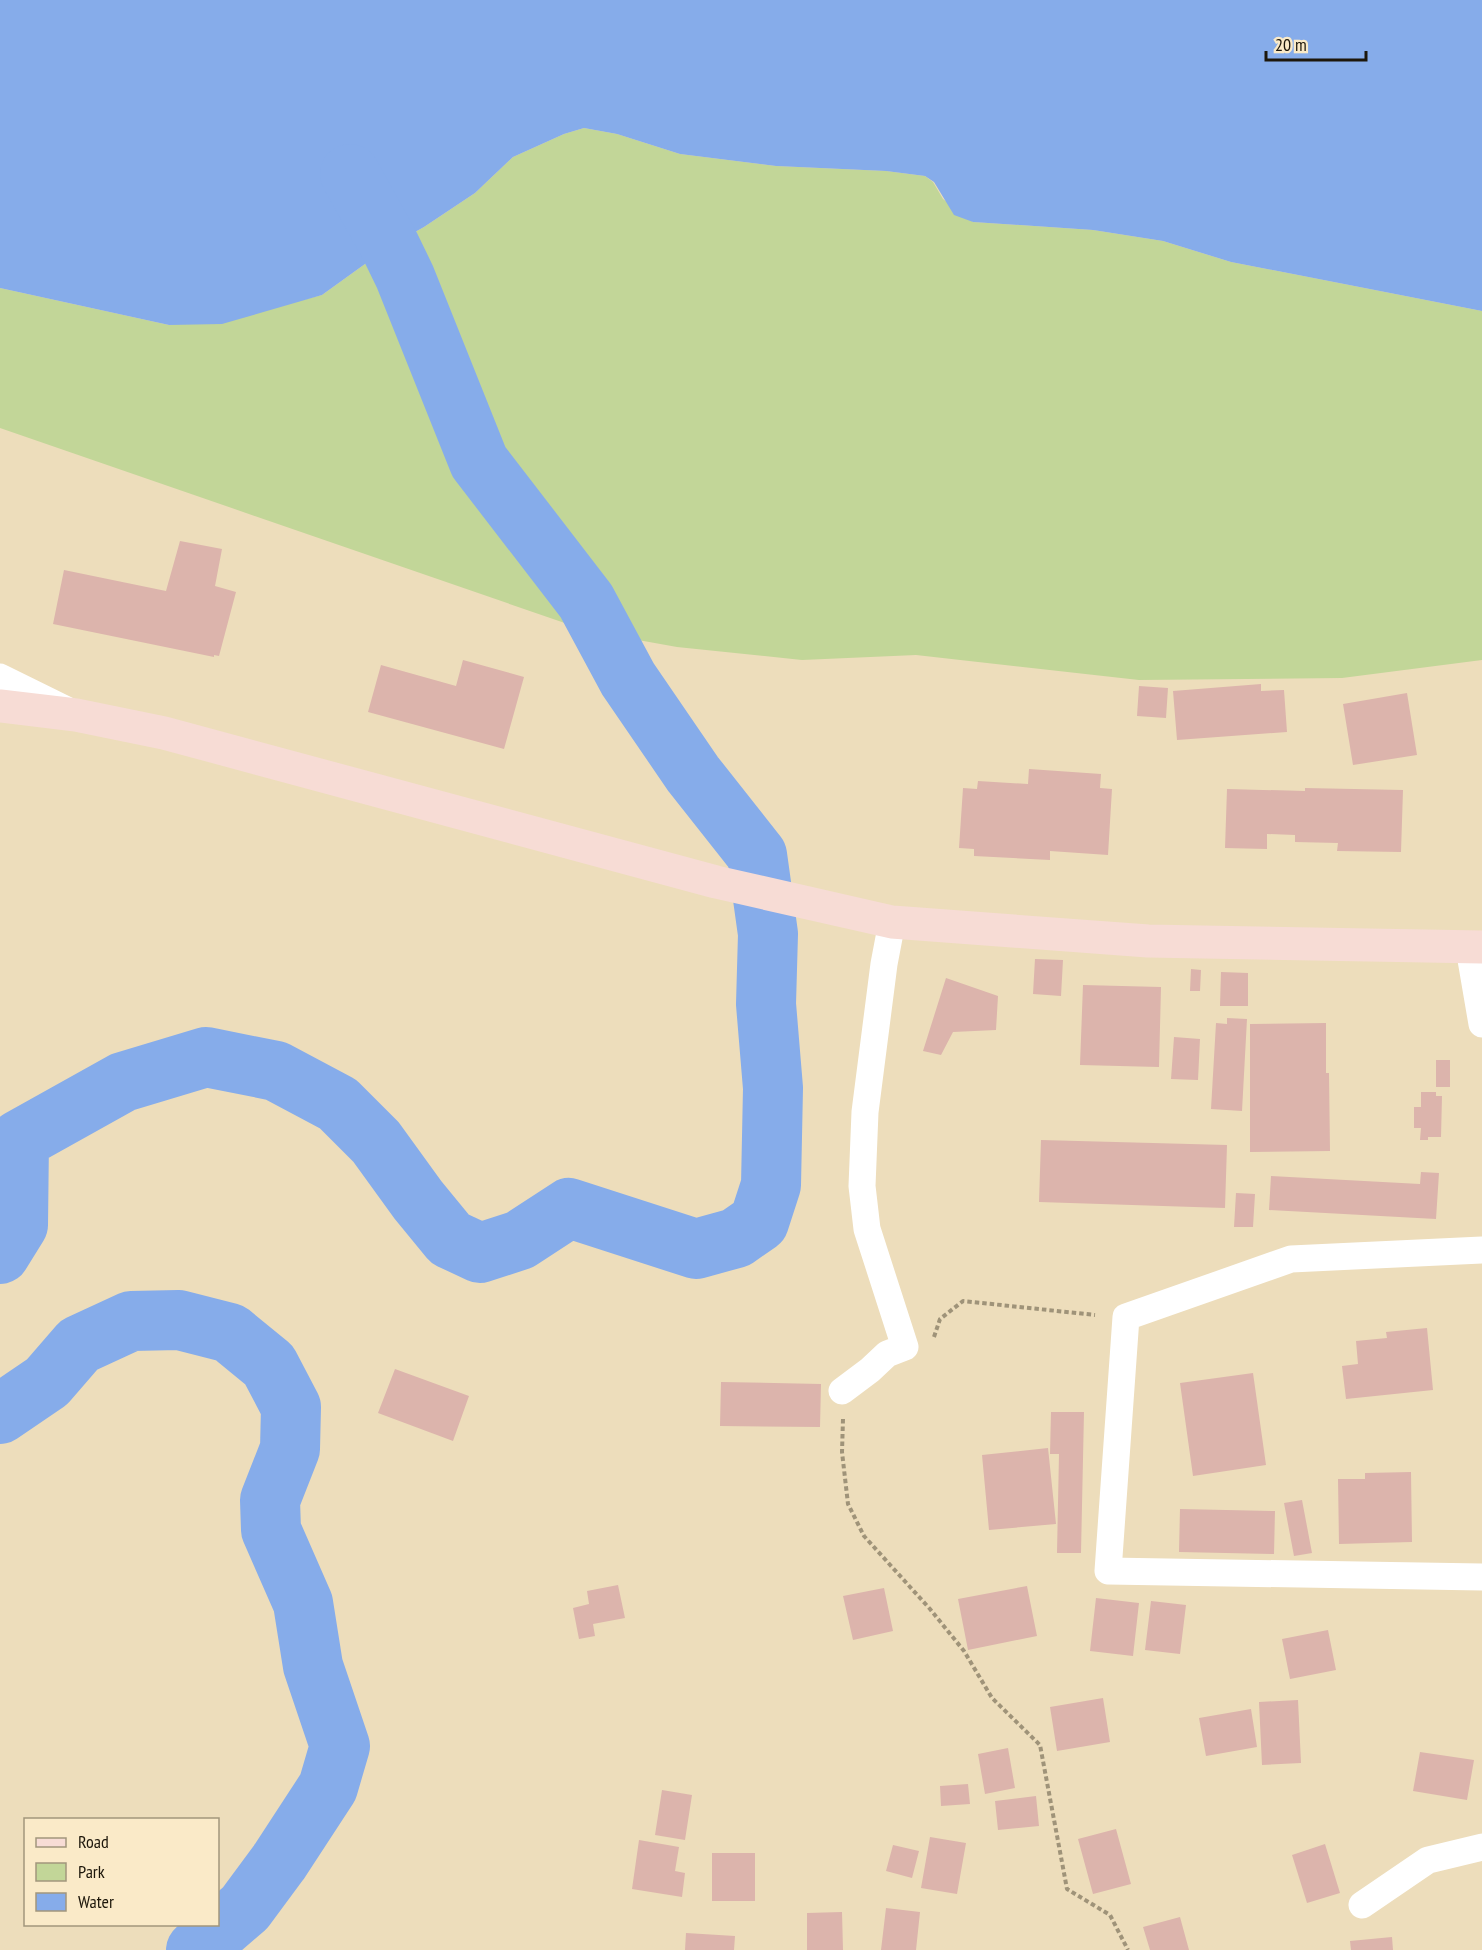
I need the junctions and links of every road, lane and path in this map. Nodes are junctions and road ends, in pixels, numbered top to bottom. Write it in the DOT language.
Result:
graph roads {
  1 [pos="0,677"];
  2 [pos="0,706"];
  3 [pos="76,715"];
  4 [pos="881,920"];
  5 [pos="1475,947"];
  6 [pos="1482,1024"];
  7 [pos="1482,1250"];
  8 [pos="1126,1317"];
  9 [pos="905,1347"];
  10 [pos="842,1391"];
  11 [pos="1482,1577"];
  12 [pos="1482,1847"];
  13 [pos="1362,1905"];
  14 [pos="1128,1950"];
  1 -- 3 [label="street"];
  2 -- 3 [label="main road"];
  3 -- 4 [label="main road"];
  4 -- 5 [label="main road"];
  4 -- 9 [label="street"];
  5 -- 6 [label="street"];
  7 -- 8 [label="street"];
  8 -- 9 [label="path"];
  8 -- 11 [label="street"];
  9 -- 10 [label="street"];
  10 -- 14 [label="path"];
  12 -- 13 [label="street"];
}
